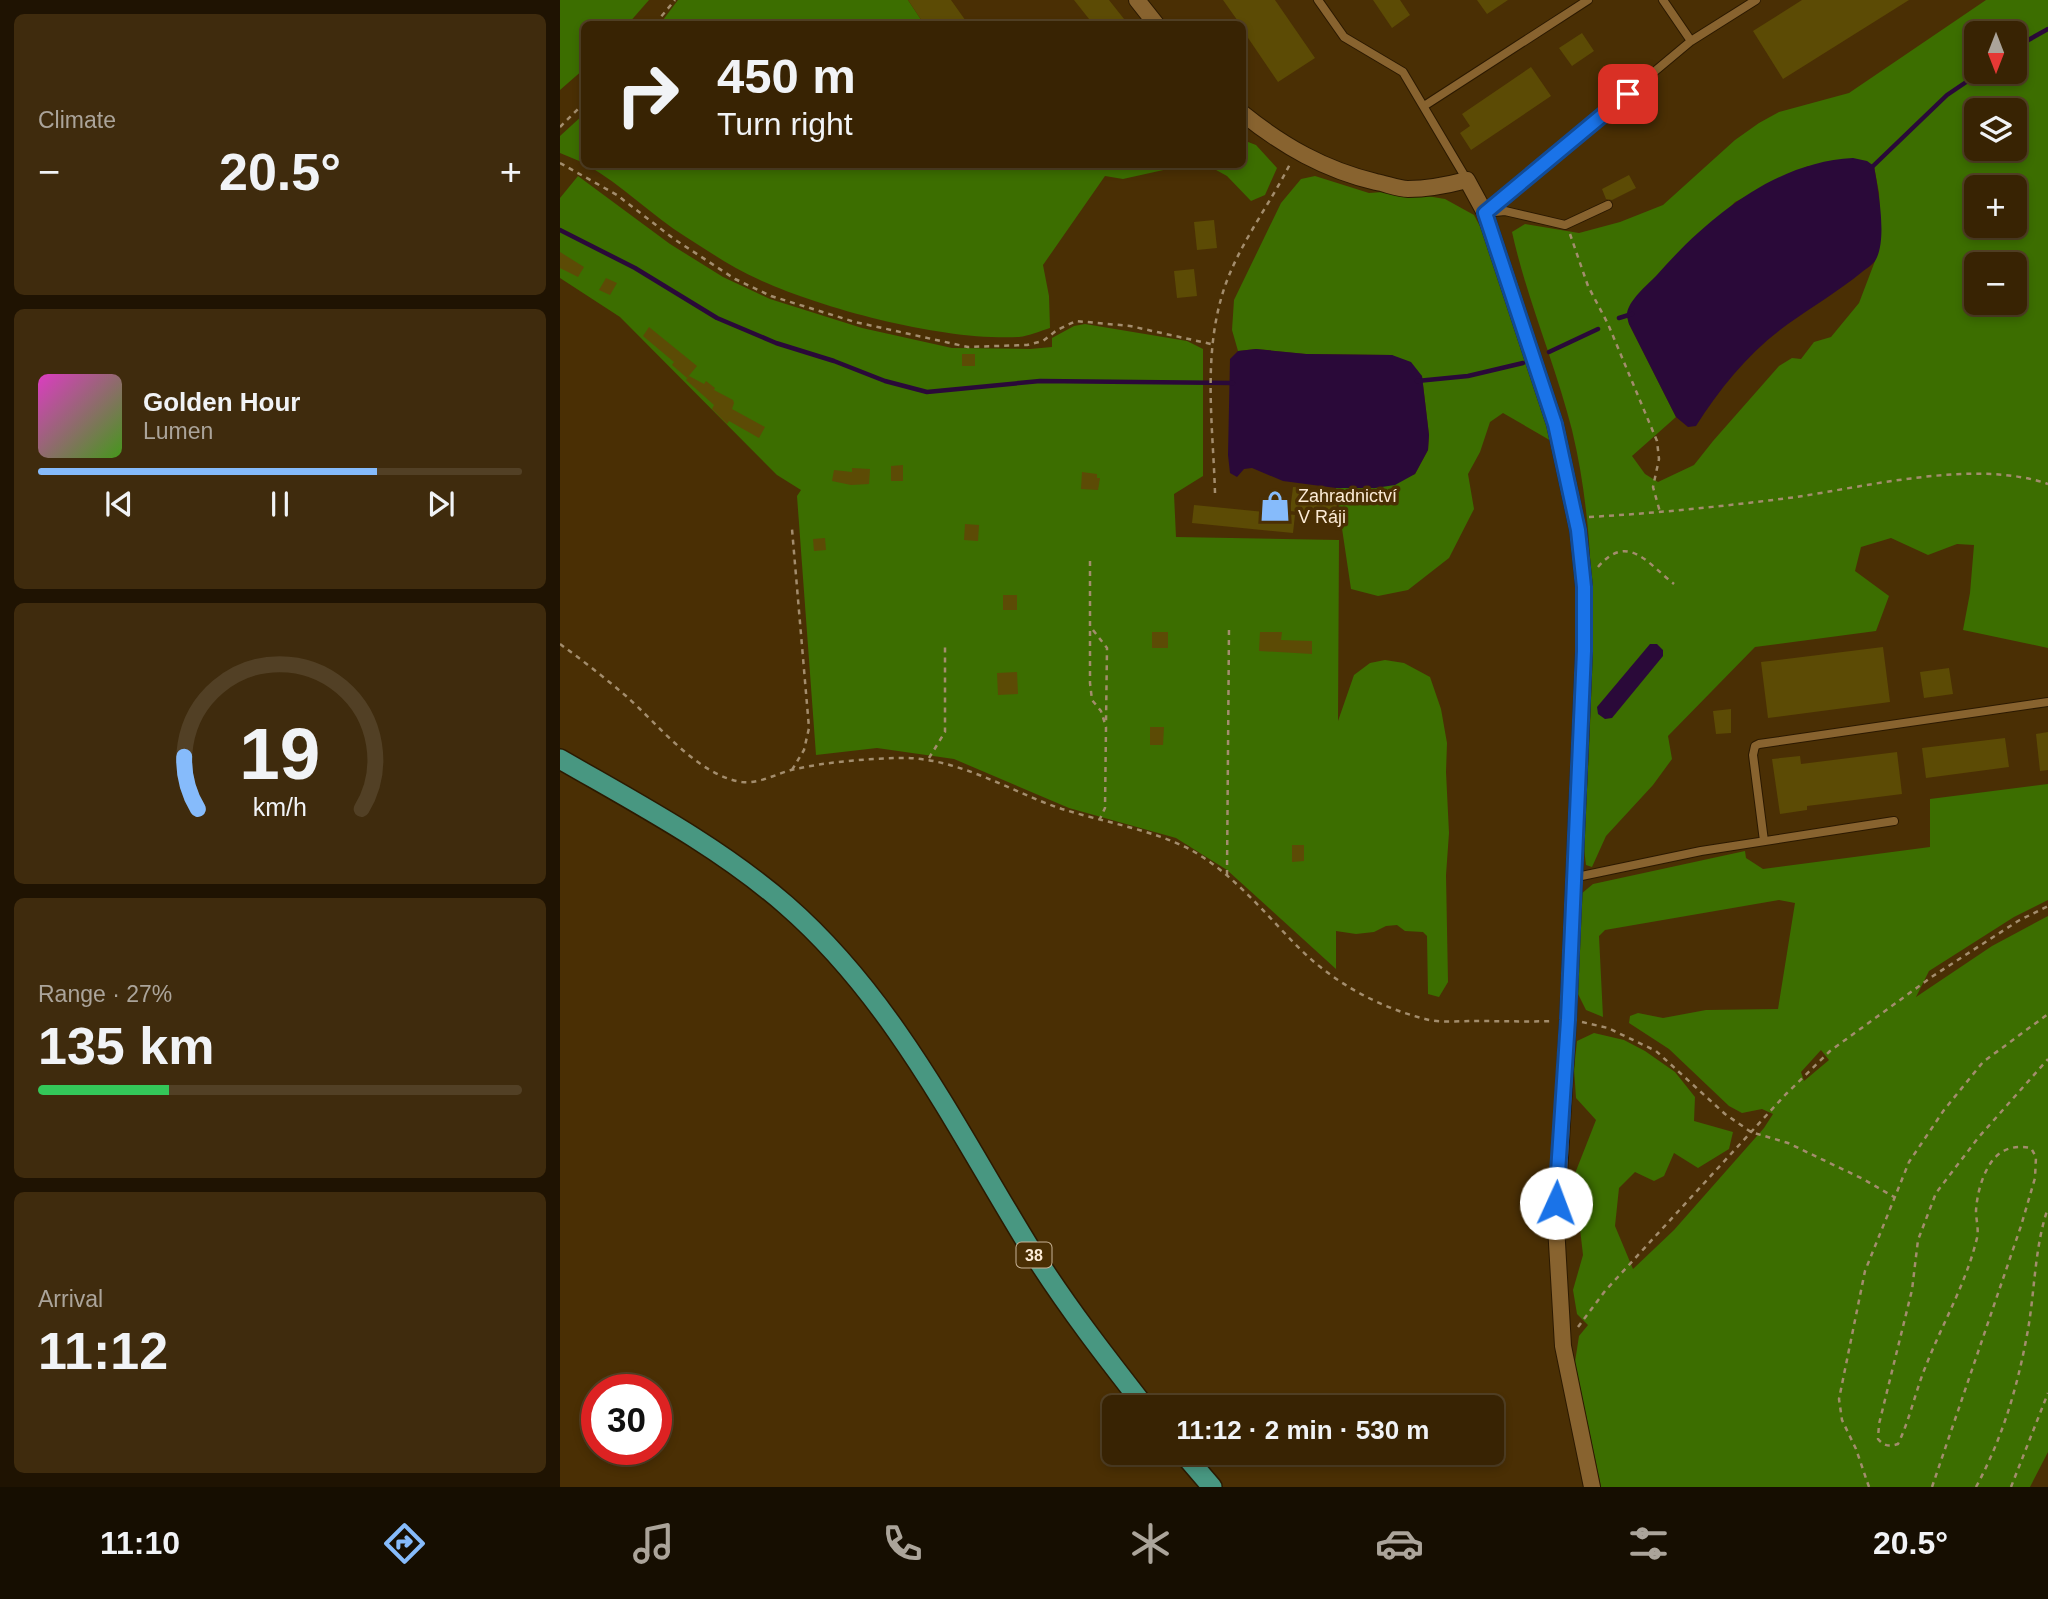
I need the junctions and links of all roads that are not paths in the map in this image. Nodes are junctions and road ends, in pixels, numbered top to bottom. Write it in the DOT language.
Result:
graph roads {
  1 [pos="1137,0"];
  2 [pos="1318,0"];
  3 [pos="1588,0"];
  4 [pos="1663,0"];
  5 [pos="1756,0"];
  6 [pos="1154,21"];
  7 [pos="1691,41"];
  8 [pos="1424,106"];
  9 [pos="1246,116"];
  10 [pos="1467,180"];
  11 [pos="1608,205"];
  12 [pos="1485,213"];
  13 [pos="2048,702"];
  14 [pos="560,759"];
  15 [pos="1894,821"];
  16 [pos="1764,841"];
  17 [pos="1572,878"];
  18 [pos="1136,1395"];
  19 [pos="1193,1465"];
  20 [pos="1212,1487"];
  21 [pos="1592,1487"];
  1 -- 6 [label="street"];
  2 -- 8 [label="lane"];
  3 -- 8 [label="lane"];
  4 -- 7 [label="lane"];
  5 -- 7 [label="lane"];
  7 -- 12 [label="lane"];
  8 -- 10 [label="lane"];
  9 -- 10 [label="street"];
  10 -- 12 [label="street"];
  11 -- 12 [label="lane"];
  12 -- 17 [label="street"];
  13 -- 16 [label="lane"];
  14 -- 18 [label="main road, 38"];
  15 -- 16 [label="lane"];
  16 -- 17 [label="lane"];
  17 -- 21 [label="street"];
  19 -- 20 [label="main road"];
}
